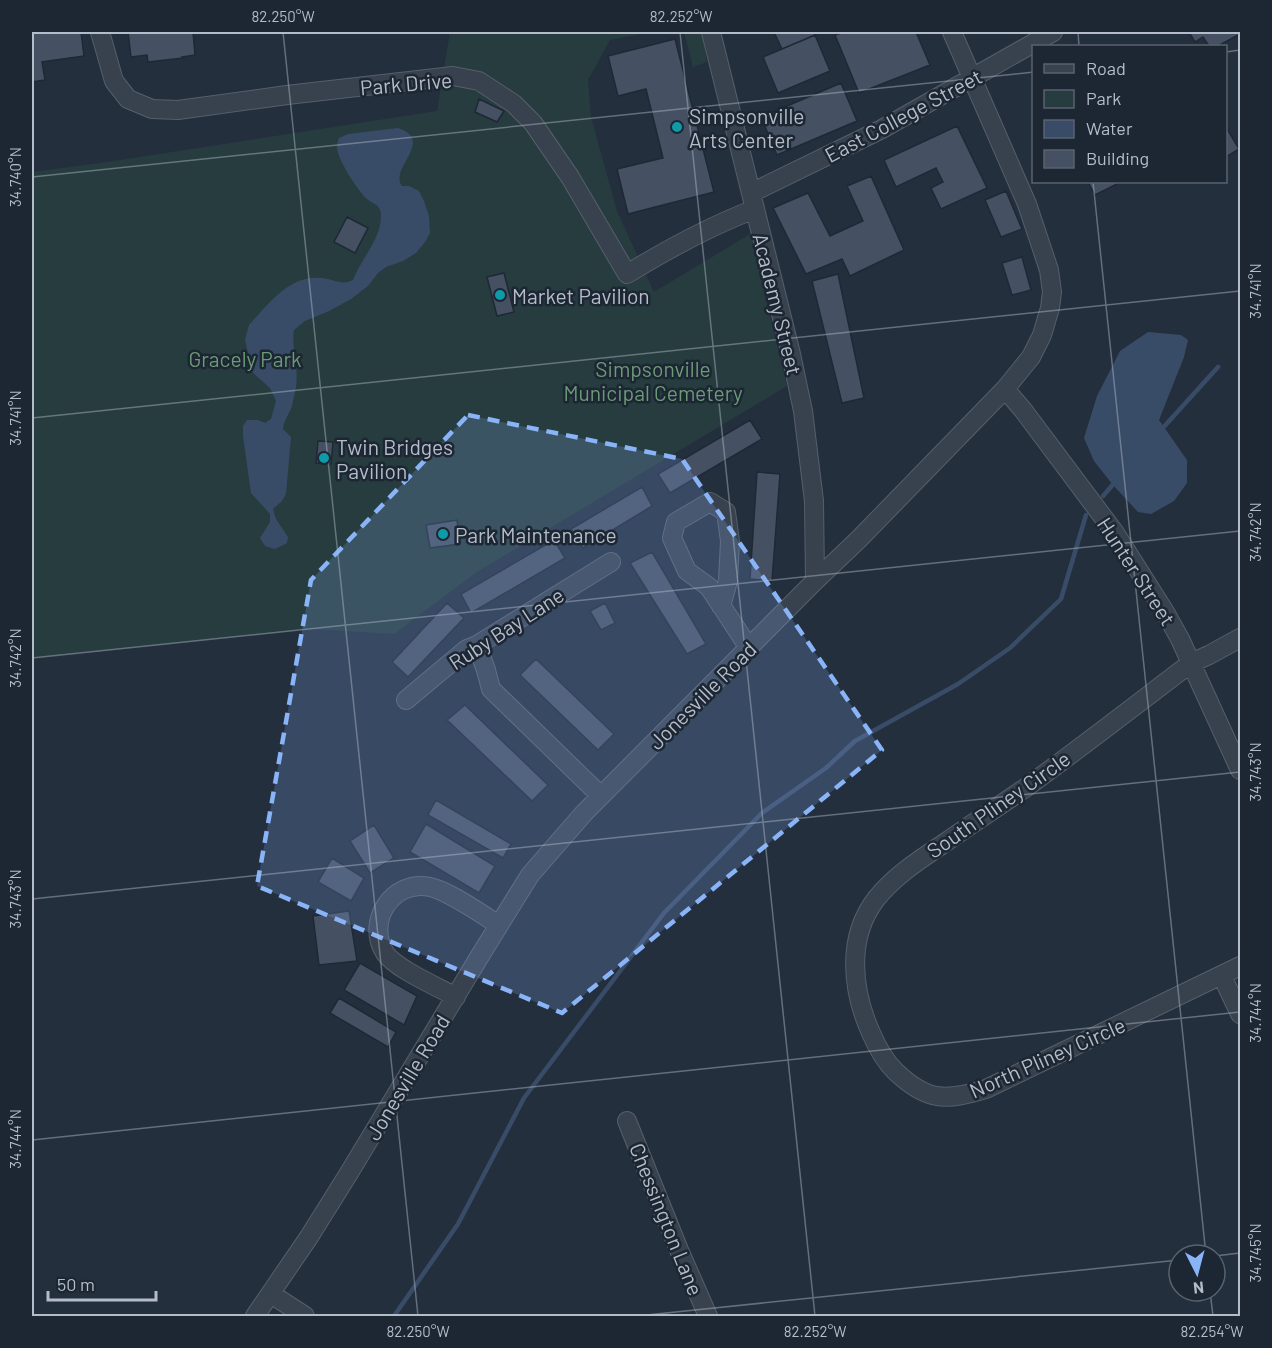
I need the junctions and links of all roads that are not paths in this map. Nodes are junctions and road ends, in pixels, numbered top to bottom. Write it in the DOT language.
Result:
graph roads {
  1 [pos="100,32"];
  2 [pos="711,32"];
  3 [pos="952,32"];
  4 [pos="1053,32"];
  5 [pos="973,78"];
  6 [pos="753,201"];
  7 [pos="1005,389"];
  8 [pos="611,562"];
  9 [pos="815,581"];
  10 [pos="721,606"];
  11 [pos="1240,638"];
  12 [pos="477,645"];
  13 [pos="749,648"];
  14 [pos="1191,663"];
  15 [pos="406,700"];
  16 [pos="1240,770"];
  17 [pos="600,796"];
  18 [pos="499,925"];
  19 [pos="1240,966"];
  20 [pos="1222,976"];
  21 [pos="456,997"];
  22 [pos="1240,1014"];
  23 [pos="871,1032"];
  24 [pos="627,1121"];
  25 [pos="271,1294"];
  26 [pos="255,1317"];
  27 [pos="305,1317"];
  28 [pos="708,1317"];
  1 -- 6 [label="street, Park Drive"];
  2 -- 6 [label="street, Academy Street"];
  3 -- 5 [label="street, Jonesville Road"];
  4 -- 5 [label="street, East College Street"];
  5 -- 6 [label="street, East College Street"];
  5 -- 7 [label="street, Jonesville Road"];
  6 -- 9 [label="street, Academy Street"];
  7 -- 9 [label="street, Jonesville Road"];
  7 -- 14 [label="street, Hunter Street"];
  8 -- 12 [label="street, Ruby Bay Lane"];
  9 -- 13 [label="street, Jonesville Road"];
  10 -- 10 [label="street"];
  10 -- 13 [label="street"];
  11 -- 14 [label="street, South Pliney Circle"];
  12 -- 15 [label="street, Ruby Bay Lane"];
  12 -- 17 [label="street"];
  13 -- 17 [label="street, Jonesville Road"];
  14 -- 16 [label="street, Hunter Street"];
  14 -- 23 [label="street, South Pliney Circle"];
  17 -- 18 [label="street, Jonesville Road"];
  18 -- 21 [label="street, Jonesville Road"];
  18 -- 21 [label="street"];
  19 -- 20 [label="street, North Pliney Circle"];
  20 -- 22 [label="street"];
  20 -- 23 [label="street, North Pliney Circle"];
  21 -- 25 [label="street, Jonesville Road"];
  24 -- 28 [label="street, Chessington Lane"];
  25 -- 26 [label="street, Jonesville Road"];
  25 -- 27 [label="street"];
}
